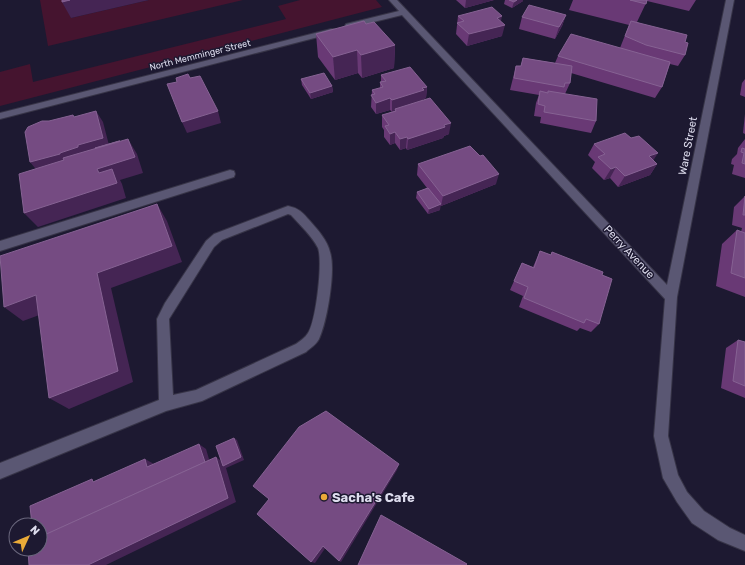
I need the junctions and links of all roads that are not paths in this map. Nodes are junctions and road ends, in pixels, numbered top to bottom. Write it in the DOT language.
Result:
graph roads {
  1 [pos="393,0"];
  2 [pos="730,0"];
  3 [pos="404,12"];
  4 [pos="0,116"];
  5 [pos="230,174"];
  6 [pos="0,246"];
  7 [pos="671,297"];
  8 [pos="166,404"];
  9 [pos="0,471"];
  10 [pos="745,543"];
  1 -- 3 [label="street, Perry Avenue"];
  2 -- 7 [label="street, Ware Street"];
  3 -- 4 [label="street, North Memminger Street"];
  3 -- 7 [label="street, Perry Avenue"];
  5 -- 6 [label="street"];
  7 -- 10 [label="street"];
  8 -- 8 [label="street"];
  8 -- 9 [label="street"];
}
